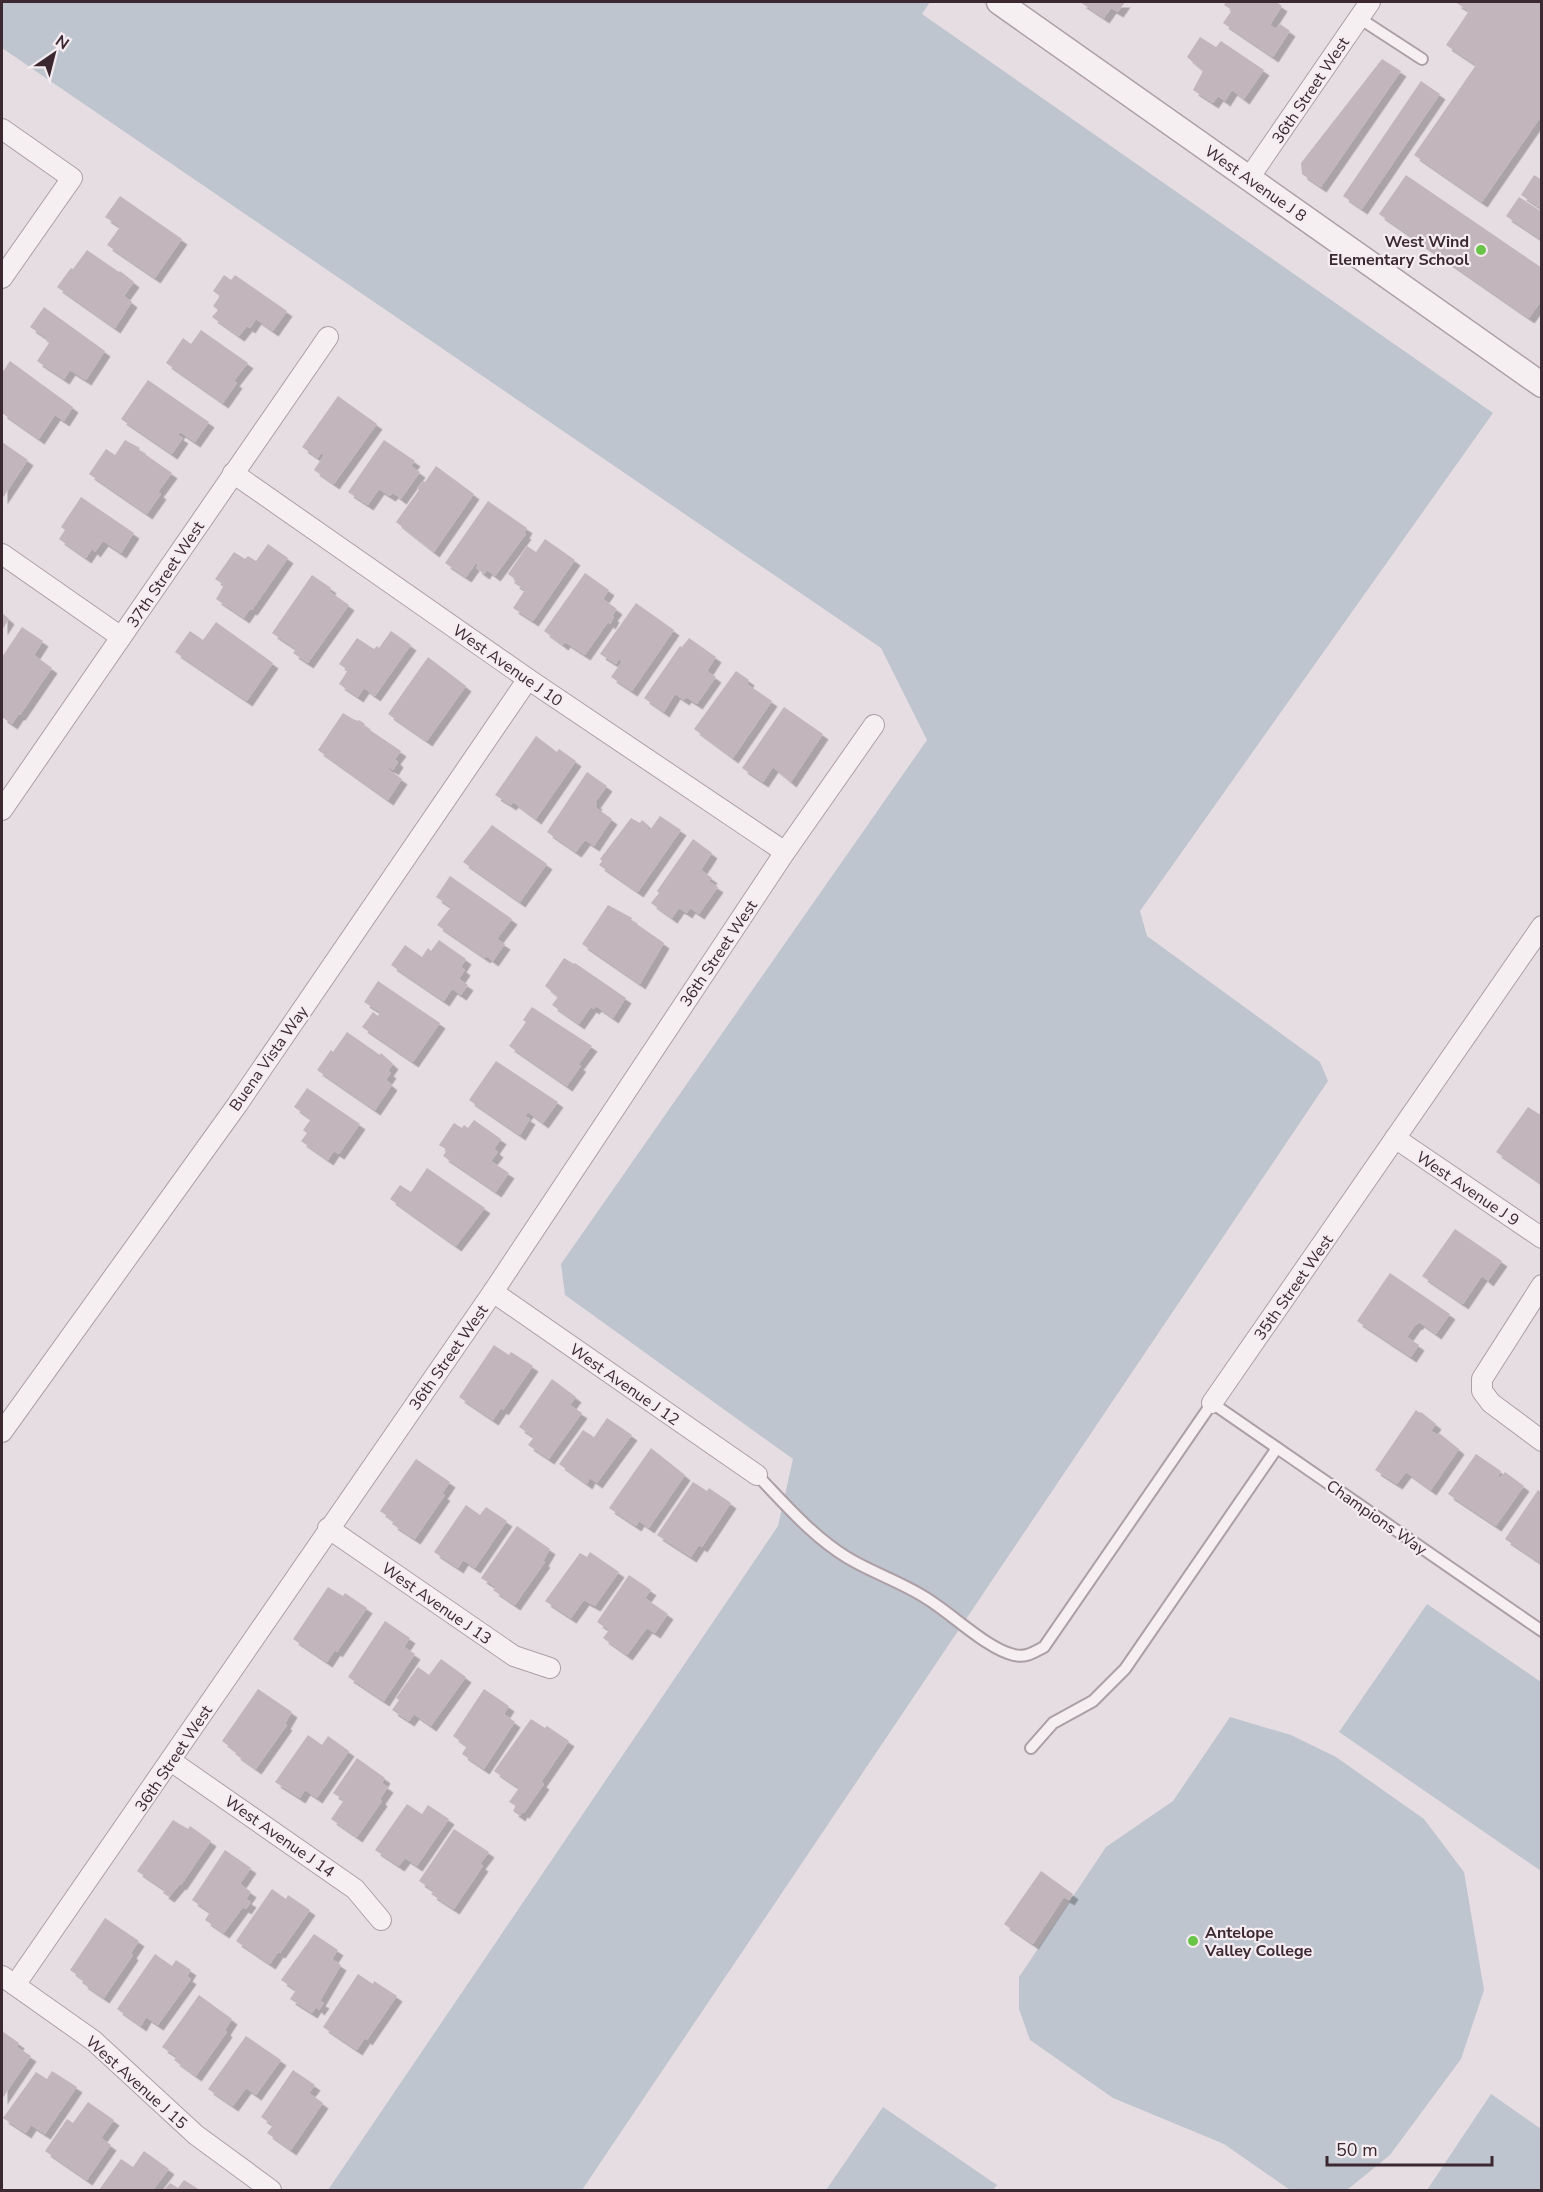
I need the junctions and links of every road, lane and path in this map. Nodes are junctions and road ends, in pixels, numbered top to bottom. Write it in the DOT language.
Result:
graph roads {
  1 [pos="999,2"];
  2 [pos="1365,10"];
  3 [pos="1422,60"];
  4 [pos="2,129"];
  5 [pos="1249,178"];
  6 [pos="2,278"];
  7 [pos="328,337"];
  8 [pos="1542,385"];
  9 [pos="233,473"];
  10 [pos="2,554"];
  11 [pos="121,637"];
  12 [pos="528,679"];
  13 [pos="874,726"];
  14 [pos="2,810"];
  15 [pos="785,852"];
  16 [pos="1542,926"];
  17 [pos="1395,1138"];
  18 [pos="1542,1238"];
  19 [pos="1542,1286"];
  20 [pos="493,1292"];
  21 [pos="1212,1403"];
  22 [pos="2,1432"];
  23 [pos="1542,1441"];
  24 [pos="1276,1448"];
  25 [pos="757,1475"];
  26 [pos="328,1528"];
  27 [pos="1542,1631"];
  28 [pos="550,1668"];
  29 [pos="1031,1748"];
  30 [pos="171,1761"];
  31 [pos="381,1920"];
  32 [pos="8,1981"];
  33 [pos="271,2190"];
  1 -- 5 [label="street, West Avenue J 8"];
  2 -- 3 [label="lane"];
  2 -- 5 [label="street, 36th Street West"];
  4 -- 6 [label="street"];
  5 -- 8 [label="street, West Avenue J 8"];
  7 -- 9 [label="street, 37th Street West"];
  9 -- 11 [label="street, 37th Street West"];
  9 -- 12 [label="street, West Avenue J 10"];
  10 -- 11 [label="street"];
  11 -- 14 [label="street, 37th Street West"];
  12 -- 15 [label="street, West Avenue J 10"];
  12 -- 22 [label="street, Buena Vista Way"];
  13 -- 15 [label="street, 36th Street West"];
  15 -- 20 [label="street, 36th Street West"];
  16 -- 17 [label="street, 35th Street West"];
  17 -- 18 [label="street, West Avenue J 9"];
  17 -- 21 [label="street, 35th Street West"];
  19 -- 23 [label="street"];
  20 -- 25 [label="street, West Avenue J 12"];
  20 -- 26 [label="street, 36th Street West"];
  21 -- 24 [label="lane, Champions Way"];
  21 -- 25 [label="lane, 35th Street West"];
  24 -- 27 [label="lane, Champions Way"];
  24 -- 29 [label="lane"];
  26 -- 28 [label="street, West Avenue J 13"];
  26 -- 30 [label="street, 36th Street West"];
  30 -- 31 [label="street, West Avenue J 14"];
  30 -- 32 [label="street, 36th Street West"];
  32 -- 33 [label="street, West Avenue J 15"];
}
